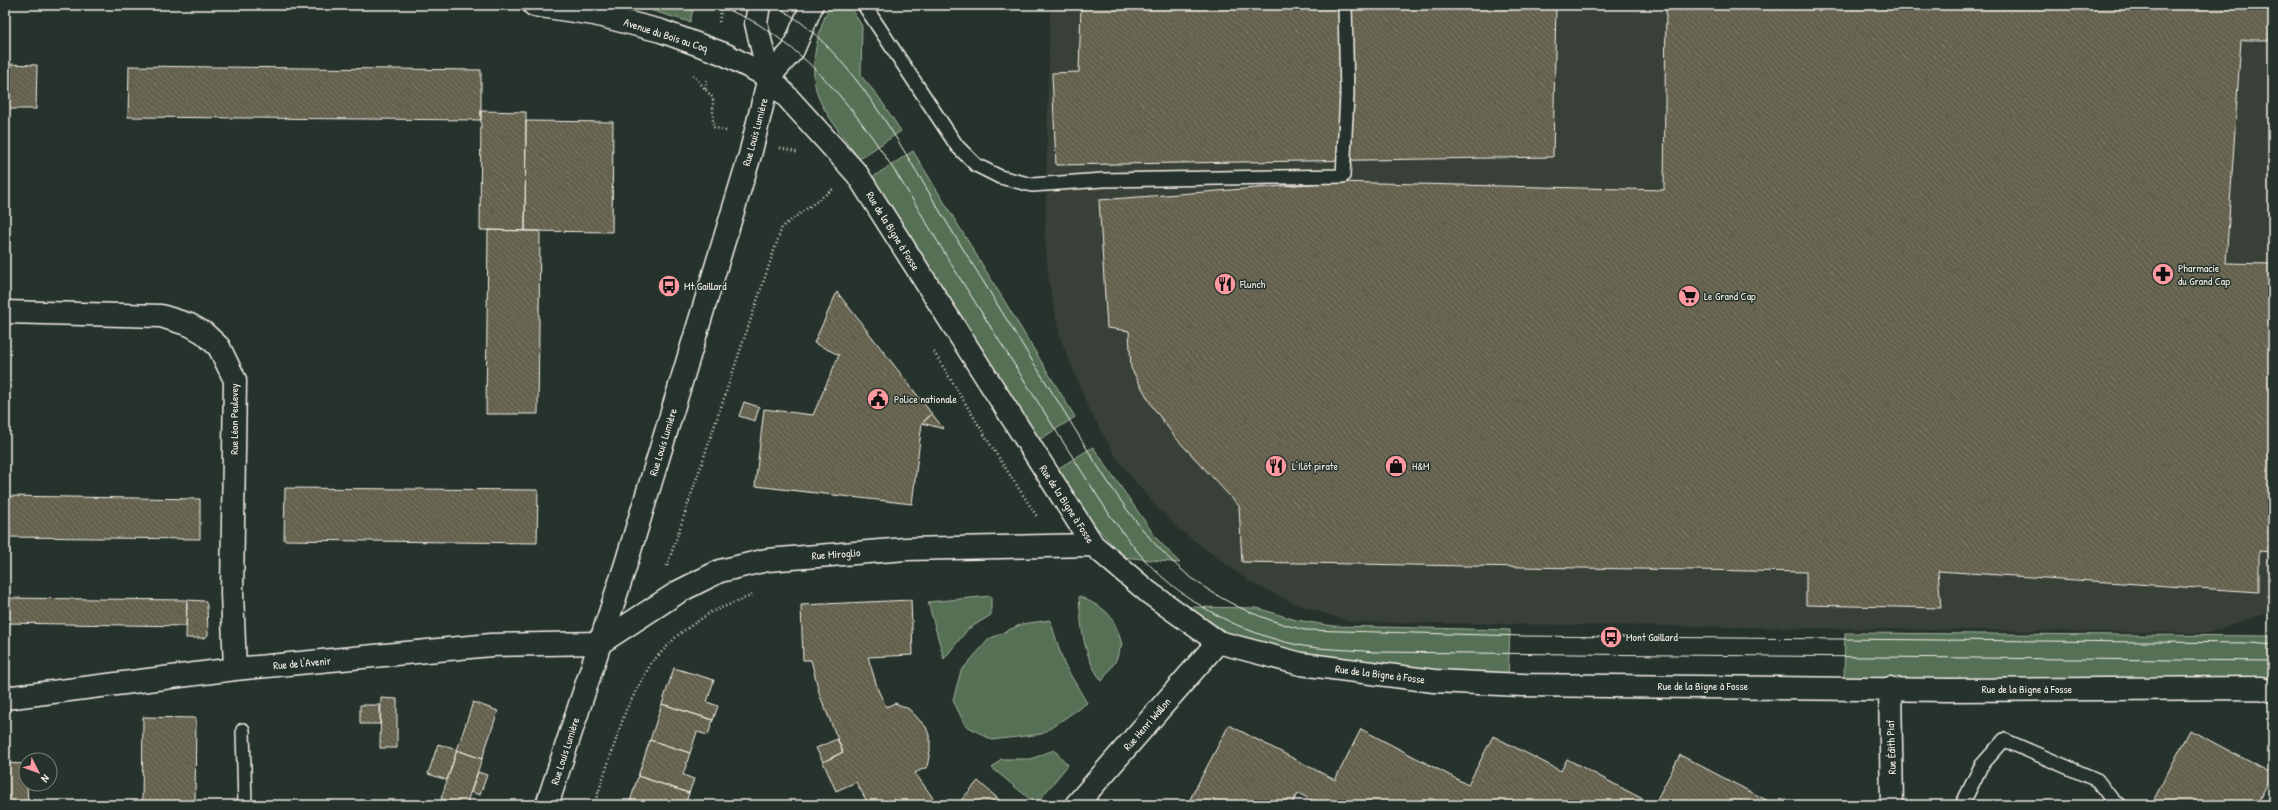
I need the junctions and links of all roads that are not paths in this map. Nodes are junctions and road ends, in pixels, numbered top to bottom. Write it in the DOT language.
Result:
graph roads {
  1 [pos="534,5"];
  2 [pos="759,5"];
  3 [pos="812,5"];
  4 [pos="864,5"];
  5 [pos="1345,5"];
  6 [pos="769,77"];
  7 [pos="5,312"];
  8 [pos="1093,545"];
  9 [pos="1218,642"];
  10 [pos="600,643"];
  11 [pos="235,669"];
  12 [pos="1890,688"];
  13 [pos="2273,691"];
  14 [pos="5,698"];
  15 [pos="243,730"];
  16 [pos="1083,803"];
  17 [pos="245,805"];
  18 [pos="547,805"];
  19 [pos="1892,805"];
  20 [pos="1962,805"];
  21 [pos="2118,805"];
  1 -- 6 [label="street, Avenue du Bois au Coq"];
  2 -- 6 [label="street"];
  3 -- 6 [label="street"];
  4 -- 5 [label="lane"];
  6 -- 8 [label="street, Rue de la Bigne à Fosse"];
  6 -- 10 [label="street, Rue Louis Lumière"];
  7 -- 11 [label="street, Rue Léon Peulevey"];
  8 -- 9 [label="street, Rue de la Bigne à Fosse"];
  8 -- 10 [label="street, Rue Miroglio"];
  9 -- 12 [label="street, Rue de la Bigne à Fosse"];
  9 -- 16 [label="street, Rue Henri Wallon"];
  10 -- 11 [label="street, Rue de l'Avenir"];
  10 -- 18 [label="street, Rue Louis Lumière"];
  11 -- 14 [label="street, Rue de l'Avenir"];
  12 -- 13 [label="street, Rue de la Bigne à Fosse"];
  12 -- 19 [label="street, Rue Édith Piaf"];
  15 -- 17 [label="lane"];
  20 -- 21 [label="lane"];
}
